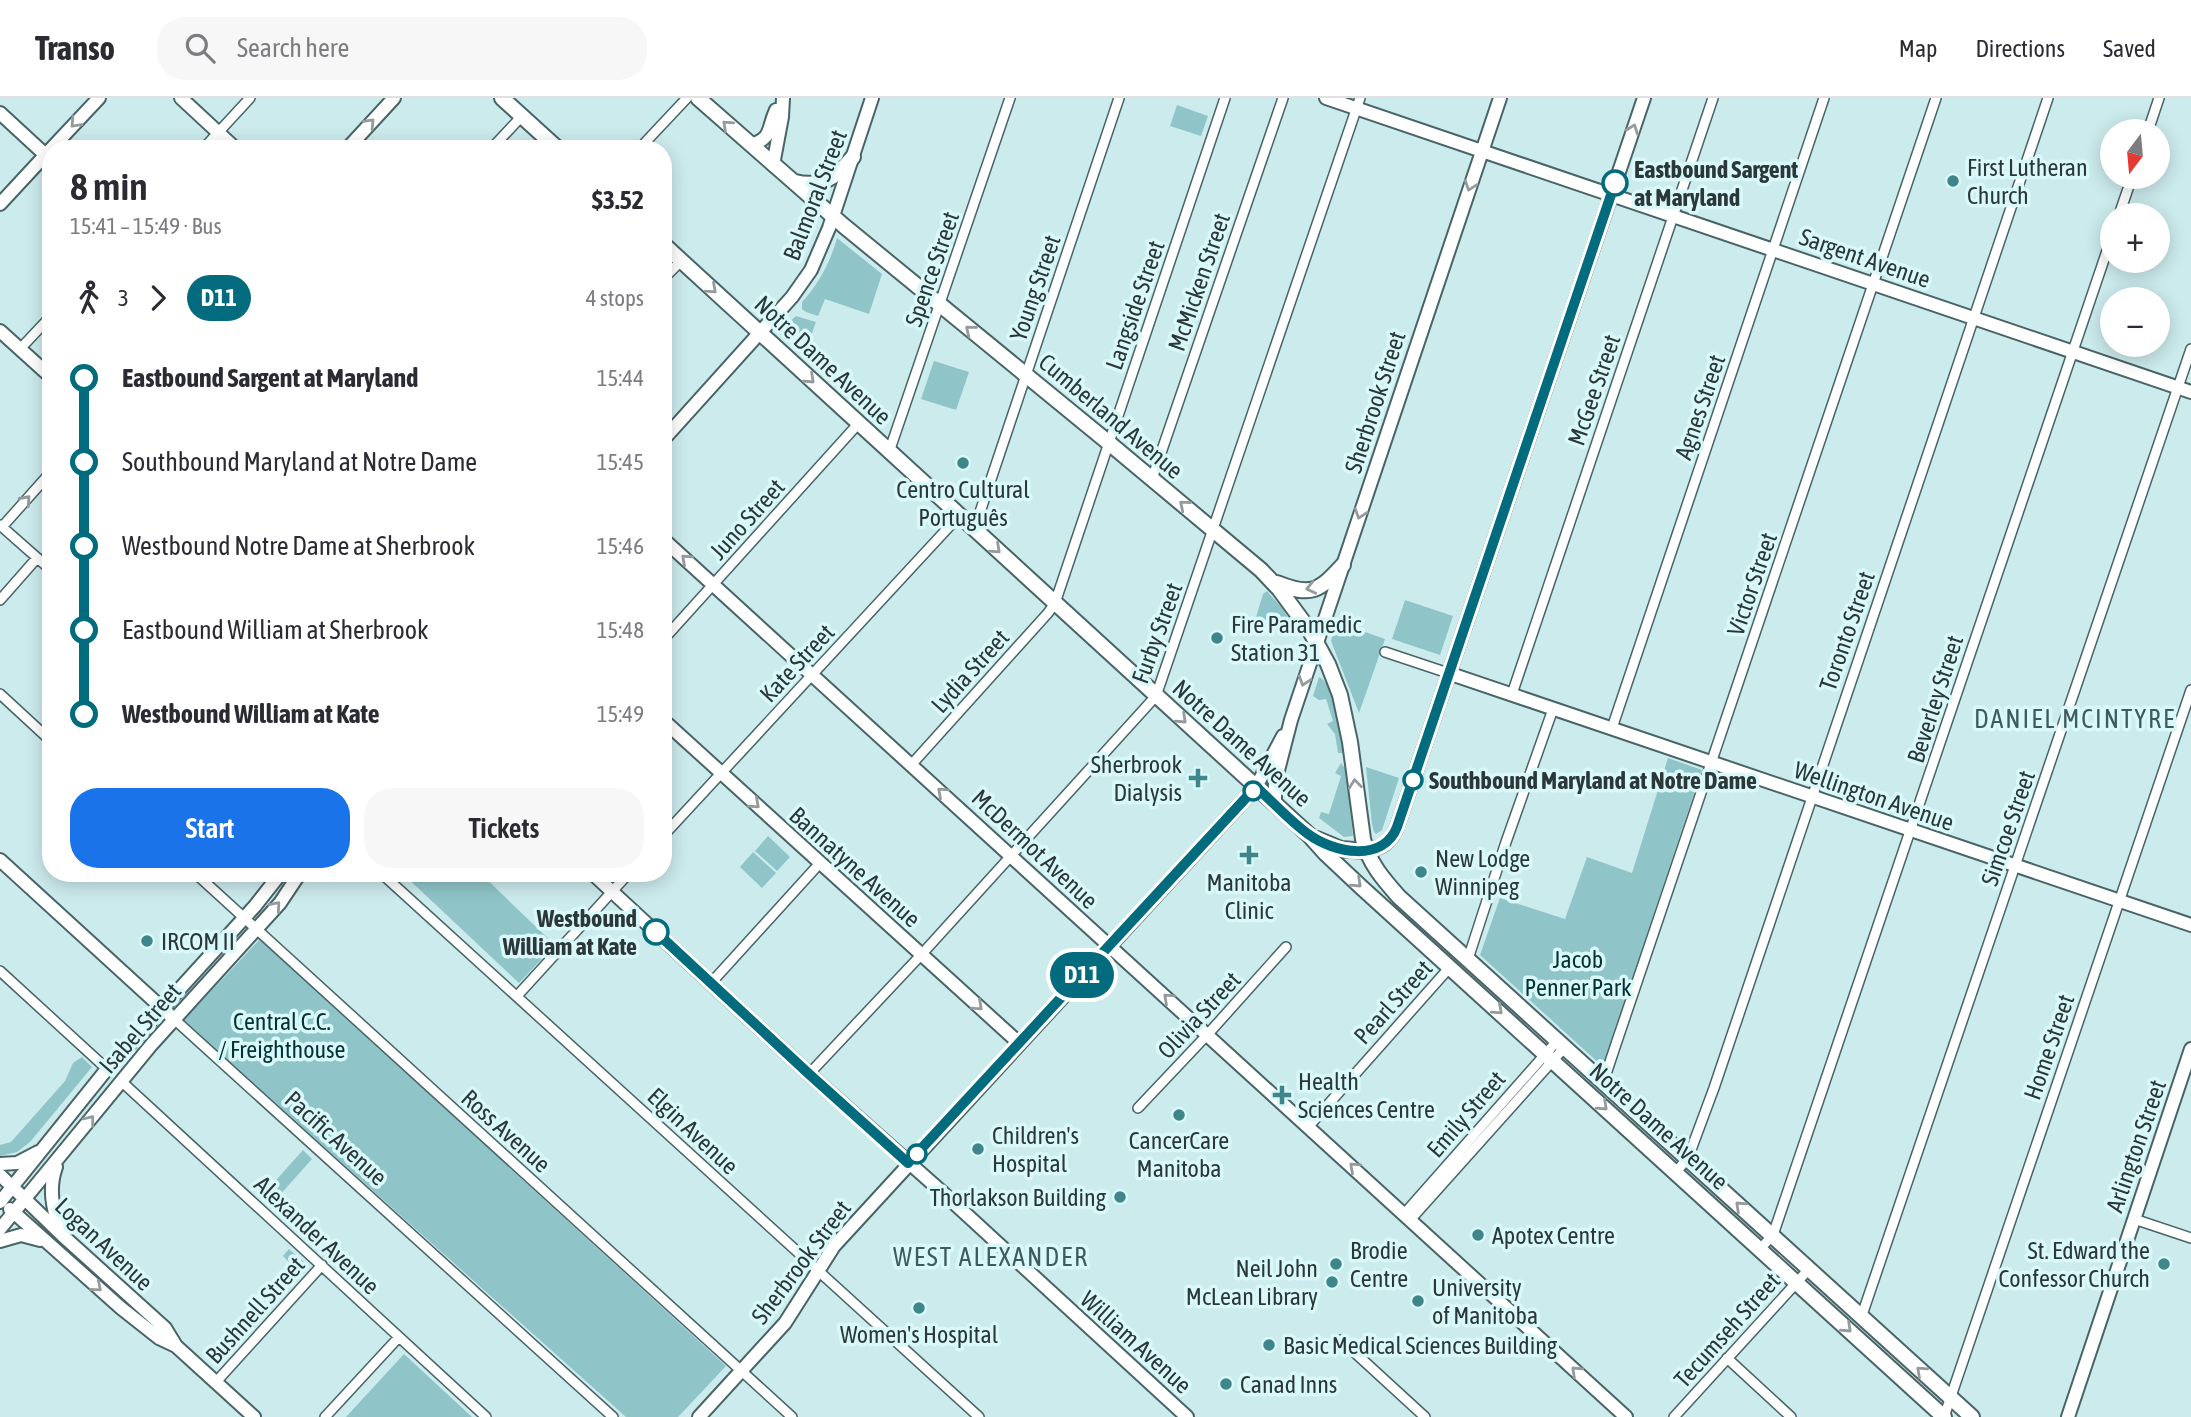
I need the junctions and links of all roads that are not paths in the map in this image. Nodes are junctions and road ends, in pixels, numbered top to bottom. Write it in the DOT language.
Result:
graph roads {
  1 [pos="99,98"];
  2 [pos="181,98"];
  3 [pos="250,98"];
  4 [pos="394,98"];
  5 [pos="502,98"];
  6 [pos="687,98"];
  7 [pos="698,98"];
  8 [pos="872,98"];
  9 [pos="1010,98"];
  10 [pos="1119,98"];
  11 [pos="1225,98"];
  12 [pos="1283,98"];
  13 [pos="1326,98"];
  14 [pos="1500,98"];
  15 [pos="1644,98"];
  16 [pos="1713,98"];
  17 [pos="1824,98"];
  18 [pos="1936,98"];
  19 [pos="2048,98"];
  20 [pos="2159,98"];
  21 [pos="783,100"];
  22 [pos="1358,103"];
  23 [pos="0,113"];
  24 [pos="522,117"];
  25 [pos="2152,119"];
  26 [pos="219,132"];
  27 [pos="61,140"];
  28 [pos="211,140"];
  29 [pos="227,140"];
  30 [pos="355,140"];
  31 [pos="500,140"];
  32 [pos="548,140"];
  33 [pos="647,140"];
  34 [pos="751,145"];
  35 [pos="42,147"];
  36 [pos="1481,151"];
  37 [pos="853,157"];
  38 [pos="42,160"];
  39 [pos="773,165"];
  40 [pos="794,183"];
  41 [pos="1611,195"];
  42 [pos="0,204"];
  43 [pos="1674,215"];
  44 [pos="832,217"];
  45 [pos="1773,249"];
  46 [pos="672,252"];
  47 [pos="681,261"];
  48 [pos="672,270"];
  49 [pos="2100,271"];
  50 [pos="1874,283"];
  51 [pos="940,305"];
  52 [pos="1975,317"];
  53 [pos="42,326"];
  54 [pos="0,331"];
  55 [pos="760,333"];
  56 [pos="20,349"];
  57 [pos="2191,349"];
  58 [pos="2073,351"];
  59 [pos="42,369"];
  60 [pos="1026,375"];
  61 [pos="2178,388"];
  62 [pos="2191,392"];
  63 [pos="858,424"];
  64 [pos="672,430"];
  65 [pos="1109,443"];
  66 [pos="889,452"];
  67 [pos="1152,479"];
  68 [pos="42,482"];
  69 [pos="959,516"];
  70 [pos="1,526"];
  71 [pos="974,530"];
  72 [pos="1214,530"];
  73 [pos="672,546"];
  74 [pos="37,558"];
  75 [pos="42,562"];
  76 [pos="1343,565"];
  77 [pos="1273,581"];
  78 [pos="714,585"];
  79 [pos="0,600"];
  80 [pos="1055,603"];
  81 [pos="672,630"];
  82 [pos="1317,642"];
  83 [pos="1385,652"];
  84 [pos="1448,673"];
  85 [pos="813,674"];
  86 [pos="2191,690"];
  87 [pos="0,694"];
  88 [pos="1512,694"];
  89 [pos="1156,696"];
  90 [pos="1553,709"];
  91 [pos="1291,720"];
  92 [pos="672,728"];
  93 [pos="1612,728"];
  94 [pos="42,733"];
  95 [pos="1712,763"];
  96 [pos="912,764"];
  97 [pos="721,773"];
  98 [pos="1256,787"];
  99 [pos="1811,796"];
  100 [pos="1275,804"];
  101 [pos="672,826"];
  102 [pos="1912,831"];
  103 [pos="1309,835"];
  104 [pos="1366,851"];
  105 [pos="1011,855"];
  106 [pos="0,860"];
  107 [pos="820,863"];
  108 [pos="2015,866"];
  109 [pos="205,882"];
  110 [pos="274,882"];
  111 [pos="294,882"];
  112 [pos="391,882"];
  113 [pos="601,882"];
  114 [pos="621,882"];
  115 [pos="612,892"];
  116 [pos="2119,901"];
  117 [pos="244,918"];
  118 [pos="2191,925"];
  119 [pos="255,930"];
  120 [pos="1109,945"];
  121 [pos="1286,947"];
  122 [pos="921,956"];
  123 [pos="1468,959"];
  124 [pos="1450,967"];
  125 [pos="2,978"];
  126 [pos="711,983"];
  127 [pos="517,996"];
  128 [pos="163,1009"];
  129 [pos="174,1019"];
  130 [pos="1209,1034"];
  131 [pos="1019,1043"];
  132 [pos="1561,1044"];
  133 [pos="2191,1049"];
  134 [pos="1549,1056"];
  135 [pos="107,1069"];
  136 [pos="809,1074"];
  137 [pos="1599,1080"];
  138 [pos="121,1081"];
  139 [pos="1138,1108"];
  140 [pos="1309,1125"];
  141 [pos="41,1150"];
  142 [pos="1688,1158"];
  143 [pos="59,1159"];
  144 [pos="908,1163"];
  145 [pos="0,1164"];
  146 [pos="1675,1172"];
  147 [pos="0,1175"];
  148 [pos="13,1187"];
  149 [pos="25,1199"];
  150 [pos="0,1201"];
  151 [pos="14,1213"];
  152 [pos="1408,1216"];
  153 [pos="2134,1219"];
  154 [pos="0,1229"];
  155 [pos="62,1235"];
  156 [pos="1773,1235"];
  157 [pos="2191,1238"];
  158 [pos="0,1241"];
  159 [pos="46,1242"];
  160 [pos="1760,1249"];
  161 [pos="322,1265"];
  162 [pos="1808,1269"];
  163 [pos="817,1272"];
  164 [pos="1797,1282"];
  165 [pos="1861,1318"];
  166 [pos="399,1337"];
  167 [pos="1341,1340"];
  168 [pos="176,1346"];
  169 [pos="1727,1358"];
  170 [pos="742,1371"];
  171 [pos="216,1382"];
  172 [pos="1951,1398"];
  173 [pos="254,1417"];
  174 [pos="325,1417"];
  175 [pos="486,1417"];
  176 [pos="612,1417"];
  177 [pos="699,1417"];
  178 [pos="792,1417"];
  179 [pos="979,1417"];
  180 [pos="1187,1417"];
  181 [pos="1425,1417"];
  182 [pos="1626,1417"];
  183 [pos="1674,1417"];
  184 [pos="1791,1417"];
  185 [pos="1944,1417"];
  186 [pos="1972,1417"];
  187 [pos="2067,1417"];
  1 -- 27 [label="main road, one-way"];
  2 -- 26 [label="main road"];
  3 -- 26 [label="street"];
  30 -- 4 [label="main road, one-way"];
  5 -- 24 [label="main road"];
  6 -- 33 [label="street"];
  34 -- 7 [label="main road, Cumberland Avenue, one-way"];
  8 -- 37 [label="main road, Balmoral Street"];
  9 -- 51 [label="street, Spence Street"];
  10 -- 60 [label="street, Young Street"];
  11 -- 65 [label="street, Langside Street"];
  12 -- 67 [label="street, McMicken Street"];
  13 -- 22 [label="main road, Sargent Avenue"];
  14 -- 36 [label="main road, Sherbrook Street"];
  41 -- 15 [label="main road, one-way"];
  16 -- 43 [label="street, McGee Street"];
  17 -- 45 [label="street, Agnes Street"];
  18 -- 50 [label="street, Victor Street"];
  19 -- 52 [label="street, Toronto Street"];
  20 -- 25 [label="street"];
  21 -- 34 [label="main road"];
  21 -- 39 [label="main road"];
  22 -- 36 [label="main road, Sargent Avenue"];
  22 -- 72 [label="street, Furby Street"];
  23 -- 35 [label="main road"];
  24 -- 31 [label="street"];
  24 -- 32 [label="main road"];
  26 -- 28 [label="street"];
  26 -- 29 [label="main road"];
  34 -- 39 [label="main road, Cumberland Avenue"];
  36 -- 41 [label="main road, Sargent Avenue"];
  36 -- 76 [label="main road, Sherbrook Street, one-way"];
  37 -- 40 [label="main road"];
  37 -- 44 [label="main road, Balmoral Street"];
  38 -- 42 [label="main road"];
  39 -- 40 [label="main road, Cumberland Avenue"];
  40 -- 44 [label="main road, Cumberland Avenue"];
  41 -- 43 [label="main road, Sargent Avenue"];
  41 -- 84 [label="main road"];
  43 -- 45 [label="main road, Sargent Avenue"];
  43 -- 88 [label="street, McGee Street"];
  44 -- 51 [label="main road, Cumberland Avenue"];
  44 -- 55 [label="main road, Balmoral Street"];
  45 -- 50 [label="main road, Sargent Avenue"];
  45 -- 93 [label="street, Agnes Street"];
  46 -- 47 [label="main road, Notre Dame Avenue"];
  47 -- 48 [label="street"];
  47 -- 55 [label="main road, Notre Dame Avenue, one-way"];
  49 -- 58 [label="street, Beverley Street"];
  50 -- 52 [label="main road, Sargent Avenue"];
  50 -- 95 [label="street, Victor Street"];
  60 -- 51 [label="main road, Cumberland Avenue, one-way"];
  51 -- 66 [label="street, Spence Street"];
  52 -- 58 [label="main road, Sargent Avenue"];
  52 -- 99 [label="street, Toronto Street"];
  53 -- 56 [label="street"];
  54 -- 56 [label="main road"];
  55 -- 63 [label="main road, Notre Dame Avenue, one-way"];
  55 -- 64 [label="main road"];
  56 -- 59 [label="main road"];
  57 -- 61 [label="street, Simcoe Street"];
  58 -- 61 [label="main road, Sargent Avenue"];
  58 -- 102 [label="street, Beverley Street"];
  60 -- 65 [label="main road, Cumberland Avenue"];
  60 -- 71 [label="street, Young Street"];
  61 -- 62 [label="main road, Sargent Avenue"];
  61 -- 108 [label="street, Simcoe Street"];
  63 -- 66 [label="main road, Notre Dame Avenue"];
  63 -- 78 [label="street, Juno Street"];
  65 -- 67 [label="main road, Cumberland Avenue"];
  65 -- 80 [label="street, Langside Street"];
  66 -- 69 [label="main road, Notre Dame Avenue"];
  72 -- 67 [label="main road, Cumberland Avenue, one-way"];
  70 -- 68 [label="street, one-way"];
  69 -- 71 [label="main road, Notre Dame Avenue"];
  69 -- 85 [label="street, Kate Street"];
  70 -- 74 [label="street"];
  71 -- 80 [label="main road, Notre Dame Avenue, one-way"];
  72 -- 77 [label="main road, Cumberland Avenue"];
  72 -- 89 [label="street, Furby Street"];
  78 -- 73 [label="main road, McDermot Avenue, one-way"];
  74 -- 75 [label="street"];
  74 -- 79 [label="street"];
  76 -- 77 [label="main road, one-way"];
  76 -- 82 [label="main road, Sherbrook Street"];
  77 -- 82 [label="main road, Cumberland Avenue"];
  78 -- 81 [label="street, Juno Street"];
  78 -- 85 [label="main road, McDermot Avenue"];
  80 -- 89 [label="main road, Notre Dame Avenue"];
  80 -- 96 [label="street, Lydia Street"];
  82 -- 91 [label="main road, Sherbrook Street, one-way"];
  104 -- 82 [label="main road, Cumberland Avenue, one-way"];
  83 -- 84 [label="street, Wellington Avenue"];
  84 -- 88 [label="main road, Wellington Avenue"];
  84 -- 104 [label="main road"];
  85 -- 96 [label="main road, McDermot Avenue"];
  85 -- 97 [label="street, Kate Street"];
  86 -- 116 [label="street, Home Street"];
  87 -- 94 [label="street"];
  88 -- 90 [label="main road, Wellington Avenue"];
  89 -- 98 [label="main road, Notre Dame Avenue, one-way"];
  89 -- 105 [label="street, Furby Street"];
  90 -- 93 [label="main road, Wellington Avenue"];
  90 -- 123 [label="street"];
  91 -- 98 [label="main road, Sherbrook Street"];
  91 -- 100 [label="main road, Sherbrook Street"];
  92 -- 97 [label="main road, Bannatyne Avenue"];
  93 -- 95 [label="main road, Wellington Avenue"];
  95 -- 99 [label="main road, Wellington Avenue"];
  95 -- 137 [label="street, Victor Street"];
  105 -- 96 [label="main road, McDermot Avenue, one-way"];
  97 -- 101 [label="street, Kate Street"];
  97 -- 107 [label="main road, Bannatyne Avenue, one-way"];
  98 -- 100 [label="main road, Notre Dame Avenue"];
  98 -- 120 [label="main road, Sherbrook Street"];
  99 -- 102 [label="main road, Wellington Avenue"];
  99 -- 142 [label="street, Toronto Street"];
  100 -- 103 [label="main road, Notre Dame Avenue"];
  102 -- 108 [label="main road, Wellington Avenue"];
  102 -- 156 [label="street, Beverley Street"];
  103 -- 104 [label="main road"];
  103 -- 124 [label="main road, Notre Dame Avenue, one-way"];
  104 -- 123 [label="main road, Notre Dame Avenue"];
  105 -- 120 [label="main road, McDermot Avenue"];
  105 -- 122 [label="street, Furby Street"];
  106 -- 128 [label="main road, Pacific Avenue"];
  107 -- 122 [label="main road, Bannatyne Avenue"];
  107 -- 126 [label="street"];
  108 -- 116 [label="main road, Wellington Avenue"];
  108 -- 165 [label="street, Simcoe Street"];
  109 -- 117 [label="street, Ross Avenue"];
  110 -- 117 [label="main road, Isabel Street"];
  119 -- 111 [label="main road, Isabel Street, one-way"];
  112 -- 127 [label="street, Elgin Avenue"];
  113 -- 115 [label="main road, William Avenue"];
  114 -- 115 [label="street"];
  115 -- 126 [label="main road, William Avenue"];
  115 -- 127 [label="street"];
  116 -- 118 [label="main road, Wellington Avenue"];
  116 -- 172 [label="street, Home Street"];
  117 -- 119 [label="street, Ross Avenue"];
  117 -- 128 [label="main road, Isabel Street"];
  119 -- 129 [label="main road, Isabel Street"];
  119 -- 170 [label="street, Ross Avenue"];
  130 -- 120 [label="main road, McDermot Avenue, one-way"];
  120 -- 131 [label="main road, Sherbrook Street"];
  121 -- 130 [label="street, Olivia Street"];
  122 -- 131 [label="main road, Bannatyne Avenue, one-way"];
  122 -- 136 [label="street, Furby Street"];
  123 -- 132 [label="main road, Notre Dame Avenue"];
  124 -- 134 [label="main road, Notre Dame Avenue, one-way"];
  124 -- 140 [label="street, Pearl Street"];
  125 -- 135 [label="street"];
  126 -- 136 [label="main road, William Avenue"];
  127 -- 163 [label="street, Elgin Avenue"];
  128 -- 129 [label="main road, Pacific Avenue"];
  128 -- 135 [label="main road, Isabel Street"];
  129 -- 138 [label="main road, Isabel Street"];
  129 -- 176 [label="street, Pacific Avenue"];
  130 -- 139 [label="street, Olivia Street"];
  130 -- 140 [label="main road, McDermot Avenue"];
  131 -- 144 [label="main road, Sherbrook Street"];
  132 -- 134 [label="street, Emily Street"];
  132 -- 137 [label="main road, Notre Dame Avenue"];
  133 -- 153 [label="main road, Arlington Street"];
  134 -- 146 [label="main road, Notre Dame Avenue, one-way"];
  134 -- 152 [label="street, Emily Street"];
  135 -- 141 [label="main road, Isabel Street"];
  136 -- 144 [label="main road, William Avenue"];
  137 -- 142 [label="main road, Notre Dame Avenue"];
  143 -- 138 [label="main road, Isabel Street, one-way"];
  138 -- 161 [label="street, Alexander Avenue"];
  152 -- 140 [label="main road, McDermot Avenue, one-way"];
  141 -- 145 [label="main road"];
  141 -- 148 [label="main road, Isabel Street"];
  142 -- 146 [label="street, Toronto Street"];
  156 -- 142 [label="main road, Notre Dame Avenue, one-way"];
  143 -- 149 [label="main road, Isabel Street"];
  143 -- 155 [label="main road"];
  144 -- 163 [label="main road, Sherbrook Street"];
  144 -- 180 [label="main road, William Avenue"];
  146 -- 160 [label="main road, Notre Dame Avenue"];
  147 -- 148 [label="main road, Logan Avenue"];
  148 -- 149 [label="main road, Logan Avenue"];
  148 -- 150 [label="main road, Isabel Street"];
  149 -- 151 [label="main road, Isabel Street"];
  149 -- 155 [label="main road, Logan Avenue"];
  150 -- 151 [label="main road, Logan Avenue"];
  151 -- 154 [label="main road, Isabel Street"];
  151 -- 159 [label="main road, Logan Avenue"];
  182 -- 152 [label="main road, McDermot Avenue, one-way"];
  153 -- 157 [label="street"];
  153 -- 187 [label="main road, Arlington Street"];
  155 -- 168 [label="main road, Logan Avenue"];
  156 -- 160 [label="street, Beverley Street"];
  156 -- 162 [label="main road, Notre Dame Avenue"];
  158 -- 159 [label="main road"];
  159 -- 168 [label="main road, Logan Avenue, one-way"];
  160 -- 164 [label="main road, Notre Dame Avenue"];
  161 -- 166 [label="street, Alexander Avenue"];
  161 -- 171 [label="street, Bushnell Street"];
  162 -- 164 [label="street, Tecumseh Street"];
  162 -- 165 [label="main road, Notre Dame Avenue"];
  163 -- 170 [label="main road, Sherbrook Street"];
  163 -- 179 [label="street, Elgin Avenue"];
  164 -- 169 [label="street, Tecumseh Street"];
  164 -- 185 [label="main road, Notre Dame Avenue, one-way"];
  172 -- 165 [label="main road, Notre Dame Avenue, one-way"];
  166 -- 174 [label="street"];
  166 -- 175 [label="street, Alexander Avenue"];
  167 -- 181 [label="street"];
  168 -- 171 [label="main road, Logan Avenue"];
  169 -- 183 [label="street, Tecumseh Street"];
  169 -- 184 [label="street"];
  170 -- 177 [label="main road, Sherbrook Street"];
  170 -- 178 [label="street, Ross Avenue"];
  171 -- 173 [label="main road, Logan Avenue"];
  172 -- 185 [label="street, Home Street"];
  172 -- 186 [label="main road, Notre Dame Avenue"];
}
